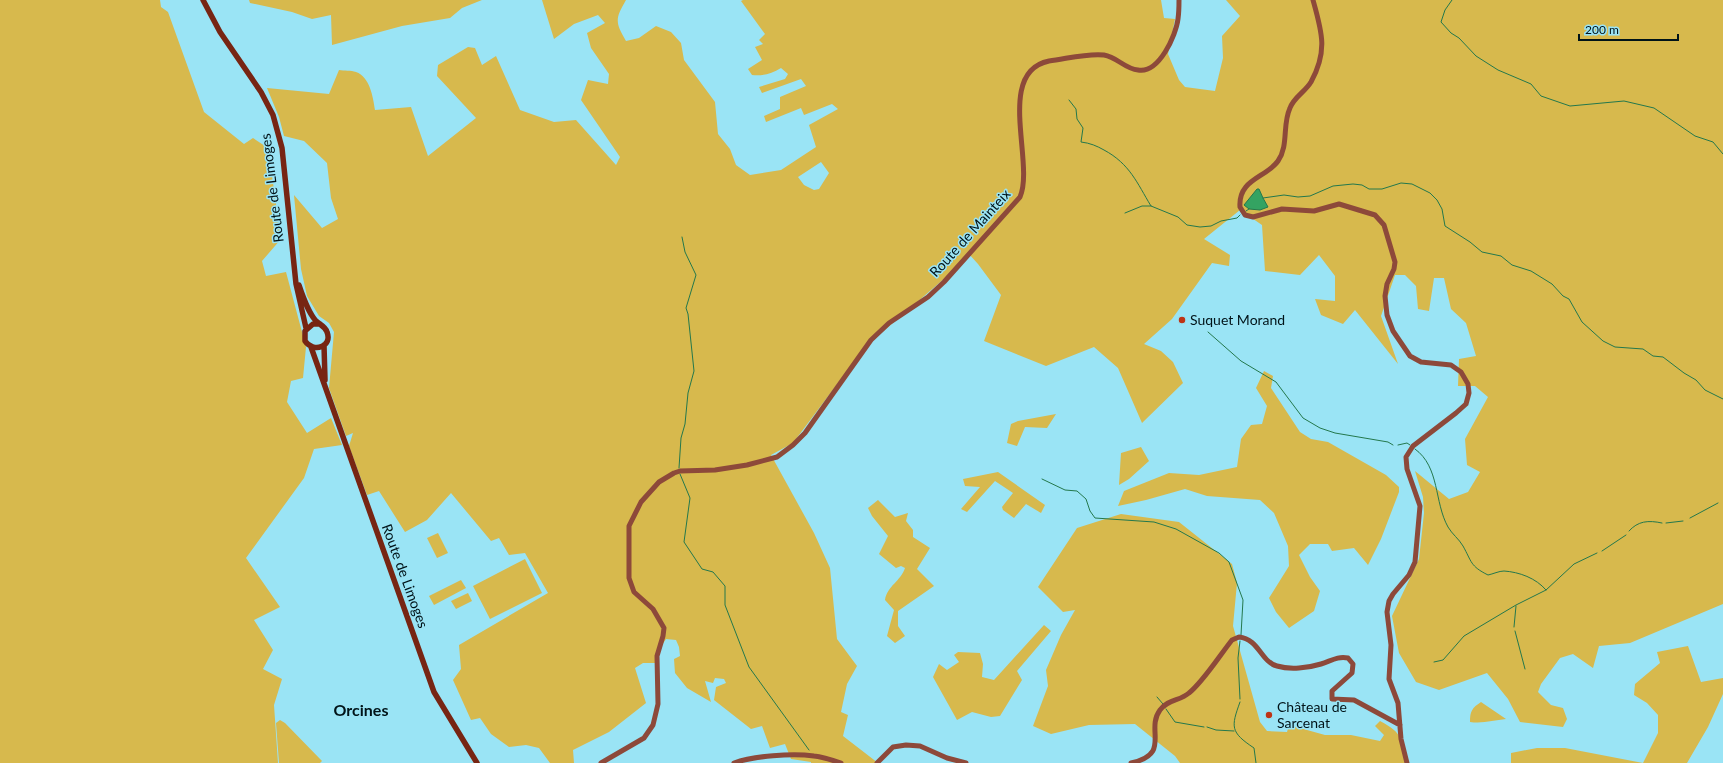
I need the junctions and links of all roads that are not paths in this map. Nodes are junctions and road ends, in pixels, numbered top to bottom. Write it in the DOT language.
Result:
graph roads {
  1 [pos="203,0"];
  2 [pos="1179,0"];
  3 [pos="1313,0"];
  4 [pos="294,273"];
  5 [pos="320,324"];
  6 [pos="306,328"];
  7 [pos="324,345"];
  8 [pos="311,347"];
  9 [pos="326,390"];
  10 [pos="1400,725"];
  11 [pos="477,763"];
  12 [pos="601,763"];
  13 [pos="734,763"];
  14 [pos="841,763"];
  15 [pos="877,763"];
  16 [pos="966,763"];
  17 [pos="1131,763"];
  18 [pos="1407,763"];
  1 -- 4 [label="main road, Route de Limoges"];
  2 -- 12 [label="street, Route de Mainteix"];
  3 -- 10 [label="street"];
  4 -- 5 [label="main road, Route de Limoges"];
  4 -- 6 [label="main road, Route de Limoges"];
  5 -- 6 [label="main road"];
  5 -- 7 [label="main road"];
  6 -- 8 [label="main road"];
  7 -- 8 [label="main road"];
  7 -- 9 [label="main road, Route de Limoges"];
  8 -- 9 [label="main road, Route de Limoges"];
  9 -- 11 [label="main road, Route de Limoges"];
  10 -- 17 [label="street"];
  10 -- 18 [label="street"];
  13 -- 14 [label="street"];
  15 -- 16 [label="street"];
}
